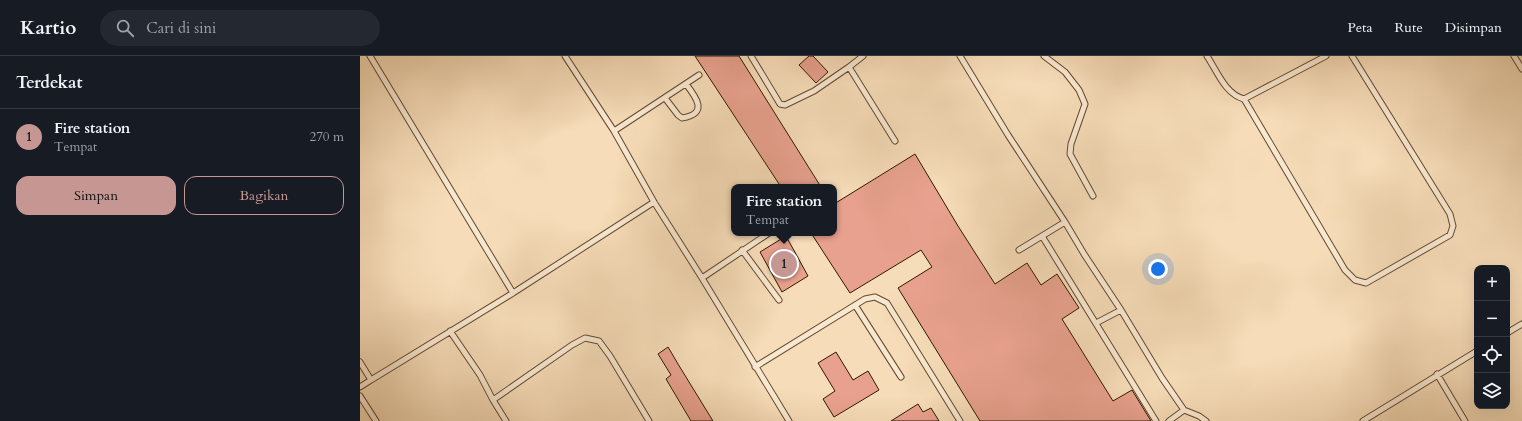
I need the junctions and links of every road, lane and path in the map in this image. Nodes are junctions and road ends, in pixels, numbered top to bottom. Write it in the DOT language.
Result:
graph roads {
  1 [pos="370,56"];
  2 [pos="565,56"];
  3 [pos="751,56"];
  4 [pos="960,56"];
  5 [pos="1044,56"];
  6 [pos="1207,56"];
  7 [pos="1326,56"];
  8 [pos="1352,56"];
  9 [pos="1514,56"];
  10 [pos="859,57"];
  11 [pos="849,67"];
  12 [pos="1522,69"];
  13 [pos="699,75"];
  14 [pos="686,84"];
  15 [pos="665,98"];
  16 [pos="1244,98"];
  17 [pos="614,131"];
  18 [pos="895,140"];
  19 [pos="1093,196"];
  20 [pos="654,202"];
  21 [pos="1065,222"];
  22 [pos="764,236"];
  23 [pos="1042,236"];
  24 [pos="742,250"];
  25 [pos="1019,250"];
  26 [pos="702,278"];
  27 [pos="513,293"];
  28 [pos="779,300"];
  29 [pos="855,305"];
  30 [pos="1121,310"];
  31 [pos="1096,324"];
  32 [pos="1522,324"];
  33 [pos="450,331"];
  34 [pos="1510,331"];
  35 [pos="1474,353"];
  36 [pos="360,362"];
  37 [pos="755,367"];
  38 [pos="1437,374"];
  39 [pos="901,378"];
  40 [pos="371,380"];
  41 [pos="360,387"];
  42 [pos="360,396"];
  43 [pos="493,400"];
  44 [pos="1184,410"];
  45 [pos="376,421"];
  46 [pos="506,421"];
  47 [pos="649,421"];
  48 [pos="789,421"];
  49 [pos="960,421"];
  50 [pos="1156,421"];
  51 [pos="1169,421"];
  52 [pos="1206,421"];
  53 [pos="1363,421"];
  54 [pos="1465,421"];
  1 -- 27 [label="lane"];
  2 -- 17 [label="lane"];
  3 -- 11 [label="lane"];
  4 -- 21 [label="lane"];
  5 -- 19 [label="lane"];
  6 -- 16 [label="lane"];
  7 -- 16 [label="lane"];
  8 -- 16 [label="lane"];
  9 -- 12 [label="lane"];
  10 -- 11 [label="lane"];
  11 -- 18 [label="lane"];
  13 -- 14 [label="lane"];
  14 -- 15 [label="lane"];
  14 -- 15 [label="lane"];
  15 -- 17 [label="lane"];
  17 -- 20 [label="lane"];
  20 -- 26 [label="lane"];
  20 -- 27 [label="lane"];
  21 -- 23 [label="lane"];
  21 -- 30 [label="lane"];
  22 -- 24 [label="lane"];
  23 -- 25 [label="lane"];
  23 -- 31 [label="lane"];
  24 -- 26 [label="lane"];
  24 -- 28 [label="lane"];
  26 -- 37 [label="lane"];
  27 -- 33 [label="lane"];
  29 -- 37 [label="lane"];
  29 -- 39 [label="lane"];
  29 -- 49 [label="lane"];
  30 -- 31 [label="lane"];
  30 -- 44 [label="lane"];
  31 -- 50 [label="lane"];
  32 -- 34 [label="lane"];
  33 -- 40 [label="lane"];
  33 -- 43 [label="lane"];
  35 -- 38 [label="lane"];
  36 -- 40 [label="lane"];
  37 -- 48 [label="lane"];
  38 -- 53 [label="lane"];
  38 -- 54 [label="lane"];
  40 -- 41 [label="lane"];
  42 -- 45 [label="lane"];
  43 -- 46 [label="lane"];
  43 -- 47 [label="lane"];
  44 -- 51 [label="lane"];
  44 -- 52 [label="lane"];
}
